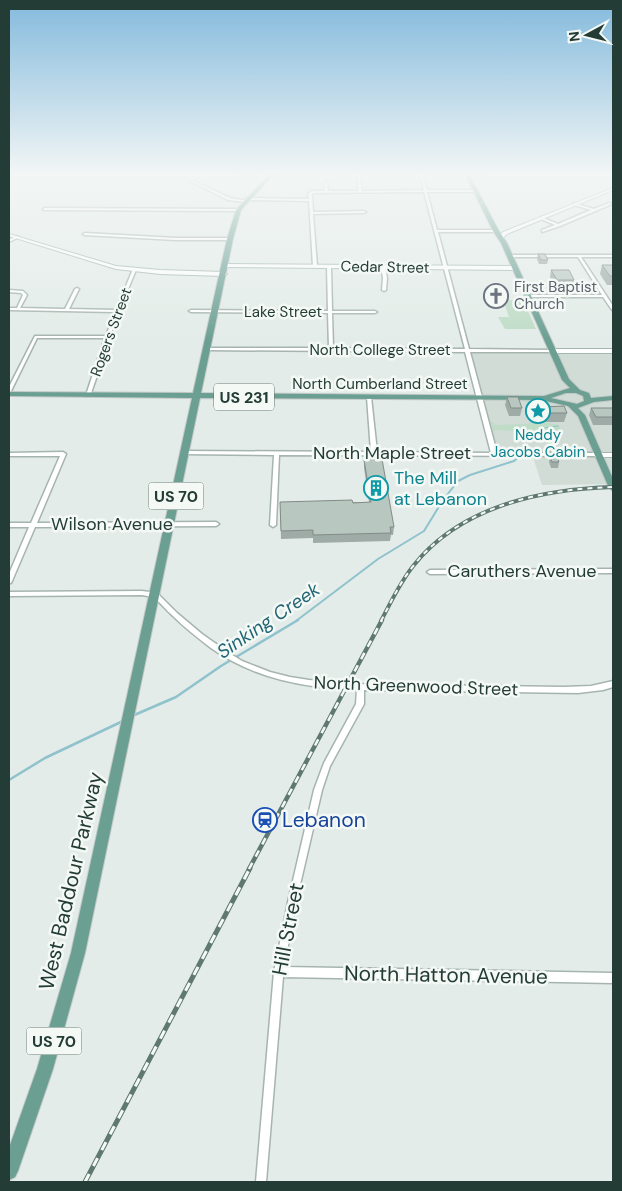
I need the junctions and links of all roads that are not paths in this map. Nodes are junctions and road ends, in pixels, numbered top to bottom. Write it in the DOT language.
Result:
graph roads {
  1 [pos="233,230"];
  2 [pos="314,230"];
  3 [pos="513,230"];
  4 [pos="547,230"];
  5 [pos="496,231"];
  6 [pos="543,231"];
  7 [pos="437,232"];
  8 [pos="85,234"];
  9 [pos="9,235"];
  10 [pos="17,237"];
  11 [pos="500,238"];
  12 [pos="230,239"];
  13 [pos="9,241"];
  14 [pos="510,256"];
  15 [pos="579,256"];
  16 [pos="613,256"];
  17 [pos="225,266"];
  18 [pos="315,266"];
  19 [pos="328,267"];
  20 [pos="383,267"];
  21 [pos="446,268"];
  22 [pos="515,268"];
  23 [pos="134,270"];
  24 [pos="224,274"];
  25 [pos="77,289"];
  26 [pos="384,290"];
  27 [pos="9,291"];
  28 [pos="529,296"];
  29 [pos="605,296"];
  30 [pos="9,309"];
  31 [pos="18,309"];
  32 [pos="613,309"];
  33 [pos="66,310"];
  34 [pos="117,311"];
  35 [pos="192,311"];
  36 [pos="216,311"];
  37 [pos="329,312"];
  38 [pos="375,312"];
  39 [pos="108,338"];
  40 [pos="208,348"];
  41 [pos="331,350"];
  42 [pos="552,350"];
  43 [pos="468,351"];
  44 [pos="613,351"];
  45 [pos="566,380"];
  46 [pos="9,392"];
  47 [pos="560,392"];
  48 [pos="580,392"];
  49 [pos="88,395"];
  50 [pos="197,397"];
  51 [pos="369,398"];
  52 [pos="479,398"];
  53 [pos="541,398"];
  54 [pos="610,398"];
  55 [pos="562,402"];
  56 [pos="586,404"];
  57 [pos="572,406"];
  58 [pos="581,415"];
  59 [pos="185,453"];
  60 [pos="276,453"];
  61 [pos="374,453"];
  62 [pos="494,453"];
  63 [pos="9,454"];
  64 [pos="613,454"];
  65 [pos="598,455"];
  66 [pos="613,488"];
  67 [pos="170,524"];
  68 [pos="216,524"];
  69 [pos="9,525"];
  70 [pos="33,525"];
  71 [pos="273,525"];
  72 [pos="613,571"];
  73 [pos="430,572"];
  74 [pos="9,581"];
  75 [pos="9,594"];
  76 [pos="155,595"];
  77 [pos="613,684"];
  78 [pos="361,688"];
  79 [pos="279,972"];
  80 [pos="613,978"];
  81 [pos="9,1171"];
  82 [pos="261,1182"];
  1 -- 12 [label="main road, US 70"];
  2 -- 18 [label="street"];
  3 -- 11 [label="main road"];
  4 -- 6 [label="street"];
  5 -- 7 [label="street"];
  5 -- 11 [label="main road"];
  7 -- 21 [label="street"];
  8 -- 12 [label="street"];
  9 -- 10 [label="street"];
  10 -- 13 [label="street"];
  10 -- 23 [label="street"];
  11 -- 14 [label="main road"];
  12 -- 17 [label="main road, US 70"];
  14 -- 15 [label="street"];
  14 -- 22 [label="main road"];
  15 -- 16 [label="street"];
  15 -- 29 [label="street"];
  17 -- 18 [label="street, Cedar Street"];
  17 -- 24 [label="main road, US 70"];
  18 -- 19 [label="street, Cedar Street"];
  19 -- 20 [label="street, Cedar Street"];
  19 -- 37 [label="street"];
  20 -- 21 [label="street, Cedar Street"];
  20 -- 26 [label="street"];
  21 -- 22 [label="street, Cedar Street"];
  21 -- 43 [label="street"];
  22 -- 28 [label="main road"];
  23 -- 24 [label="street"];
  23 -- 34 [label="street, Rogers Street"];
  24 -- 36 [label="main road, US 70"];
  25 -- 33 [label="street"];
  27 -- 31 [label="street"];
  28 -- 29 [label="street"];
  28 -- 42 [label="main road"];
  29 -- 32 [label="street"];
  30 -- 31 [label="street"];
  31 -- 33 [label="street"];
  33 -- 34 [label="street"];
  34 -- 39 [label="street, Rogers Street"];
  35 -- 36 [label="street, Lake Street"];
  36 -- 37 [label="street, Lake Street"];
  36 -- 40 [label="main road, US 70"];
  37 -- 38 [label="street, Lake Street"];
  37 -- 41 [label="street"];
  39 -- 46 [label="street"];
  39 -- 49 [label="street, Rogers Street"];
  40 -- 41 [label="street, North College Street"];
  40 -- 50 [label="main road, US 70"];
  41 -- 43 [label="street, North College Street"];
  42 -- 43 [label="street, North College Street"];
  42 -- 44 [label="main road"];
  42 -- 45 [label="main road"];
  43 -- 52 [label="street"];
  45 -- 47 [label="main road"];
  45 -- 48 [label="main road"];
  46 -- 49 [label="main road, North Cumberland Street / US 231"];
  47 -- 48 [label="main road, US 231"];
  47 -- 53 [label="main road, North Cumberland Street / US 231"];
  47 -- 55 [label="main road"];
  48 -- 54 [label="main road"];
  48 -- 56 [label="main road"];
  49 -- 50 [label="main road, North Cumberland Street / US 231"];
  50 -- 51 [label="main road, North Cumberland Street / US 231"];
  50 -- 59 [label="main road, US 70"];
  51 -- 52 [label="main road, North Cumberland Street / US 231"];
  51 -- 61 [label="street"];
  52 -- 53 [label="main road, North Cumberland Street / US 231"];
  52 -- 62 [label="street"];
  53 -- 55 [label="main road, North Cumberland Street / US 231"];
  54 -- 56 [label="main road, US 231"];
  55 -- 57 [label="main road, US 231"];
  56 -- 57 [label="main road, US 231"];
  56 -- 58 [label="main road"];
  57 -- 58 [label="main road"];
  58 -- 65 [label="main road"];
  59 -- 60 [label="street, North Maple Street"];
  59 -- 67 [label="main road, US 70"];
  60 -- 61 [label="street, North Maple Street"];
  60 -- 71 [label="street"];
  61 -- 62 [label="street, North Maple Street"];
  62 -- 65 [label="street, North Maple Street"];
  63 -- 70 [label="street"];
  64 -- 65 [label="main road"];
  65 -- 66 [label="main road"];
  67 -- 68 [label="street, Wilson Avenue"];
  67 -- 70 [label="street, Wilson Avenue"];
  67 -- 76 [label="main road, US 70"];
  69 -- 70 [label="street, Wilson Avenue"];
  70 -- 74 [label="street"];
  72 -- 73 [label="street, Caruthers Avenue"];
  75 -- 76 [label="street"];
  76 -- 78 [label="street, North Greenwood Street"];
  76 -- 81 [label="main road, West Baddour Parkway / US 70"];
  77 -- 78 [label="street, North Greenwood Street"];
  78 -- 79 [label="street, Hill Street"];
  79 -- 80 [label="street, North Hatton Avenue"];
  79 -- 82 [label="street, Hill Street"];
}
